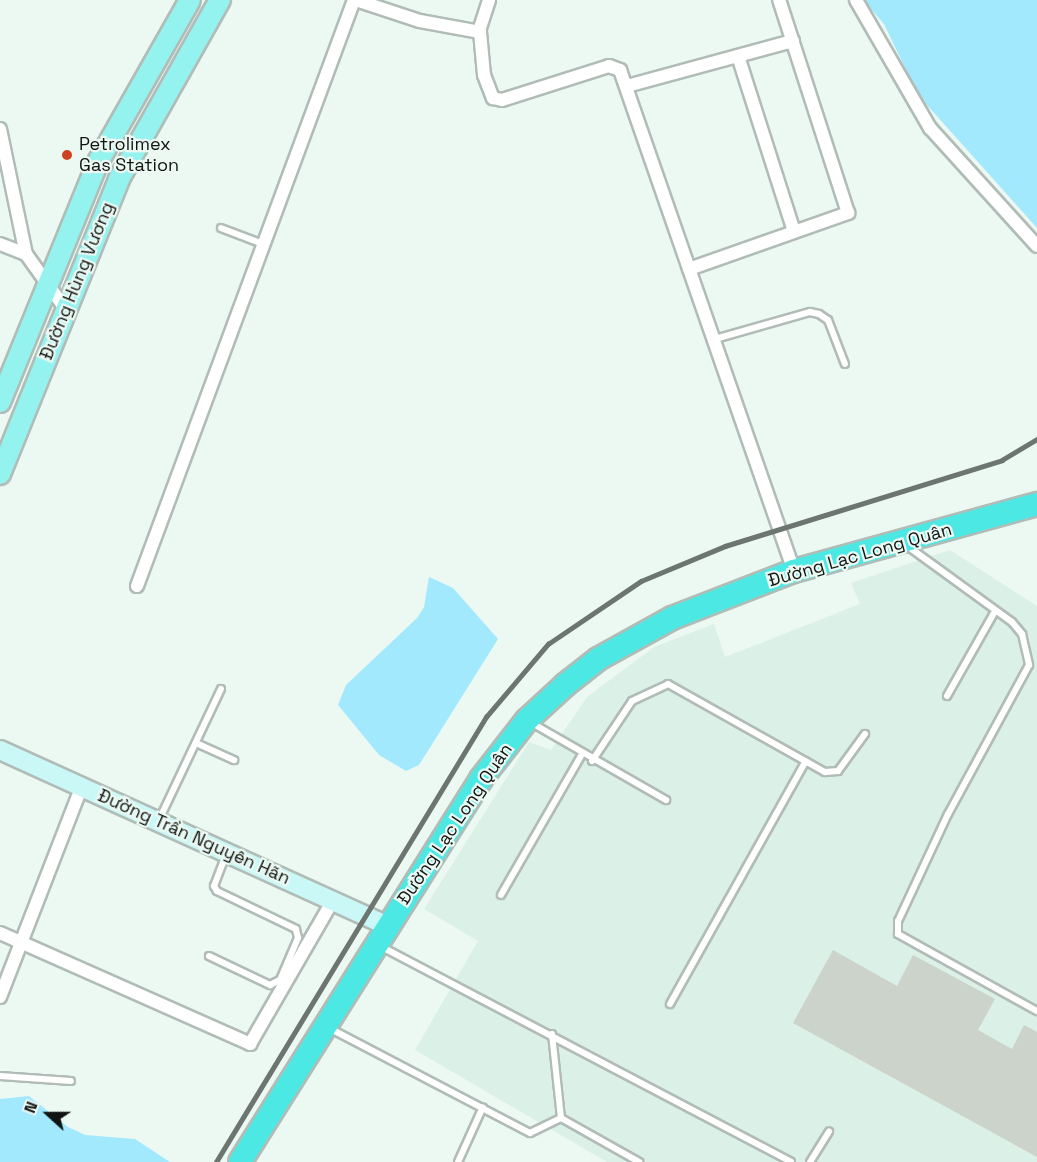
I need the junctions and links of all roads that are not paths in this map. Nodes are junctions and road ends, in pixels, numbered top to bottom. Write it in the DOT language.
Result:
graph roads {
  1 [pos="190,0"];
  2 [pos="220,0"];
  3 [pos="355,0"];
  4 [pos="489,0"];
  5 [pos="779,0"];
  6 [pos="856,0"];
  7 [pos="479,31"];
  8 [pos="793,41"];
  9 [pos="738,56"];
  10 [pos="627,86"];
  11 [pos="0,129"];
  12 [pos="221,228"];
  13 [pos="794,231"];
  14 [pos="0,244"];
  15 [pos="263,244"];
  16 [pos="1037,246"];
  17 [pos="26,254"];
  18 [pos="689,269"];
  19 [pos="46,285"];
  20 [pos="64,307"];
  21 [pos="715,339"];
  22 [pos="846,364"];
  23 [pos="0,402"];
  24 [pos="0,474"];
  25 [pos="1037,504"];
  26 [pos="901,541"];
  27 [pos="794,572"];
  28 [pos="137,586"];
  29 [pos="995,611"];
  30 [pos="1028,654"];
  31 [pos="1037,655"];
  32 [pos="221,689"];
  33 [pos="947,696"];
  34 [pos="527,720"];
  35 [pos="865,734"];
  36 [pos="196,743"];
  37 [pos="0,750"];
  38 [pos="582,756"];
  39 [pos="234,760"];
  40 [pos="592,761"];
  41 [pos="806,761"];
  42 [pos="82,786"];
  43 [pos="666,800"];
  44 [pos="159,821"];
  45 [pos="227,851"];
  46 [pos="501,894"];
  47 [pos="333,900"];
  48 [pos="0,933"];
  49 [pos="382,935"];
  50 [pos="23,944"];
  51 [pos="208,956"];
  52 [pos="0,997"];
  53 [pos="670,1004"];
  54 [pos="1037,1011"];
  55 [pos="325,1026"];
  56 [pos="552,1034"];
  57 [pos="0,1076"];
  58 [pos="71,1081"];
  59 [pos="483,1107"];
  60 [pos="561,1119"];
  61 [pos="829,1132"];
  62 [pos="240,1162"];
  63 [pos="458,1162"];
  64 [pos="639,1162"];
  65 [pos="791,1162"];
  66 [pos="810,1162"];
  1 -- 19 [label="main road, Đường Hùng Vương"];
  2 -- 20 [label="main road, Đường Hùng Vương"];
  3 -- 7 [label="street"];
  3 -- 15 [label="street"];
  4 -- 7 [label="street"];
  5 -- 8 [label="street"];
  6 -- 16 [label="street"];
  7 -- 10 [label="street"];
  8 -- 9 [label="street"];
  8 -- 13 [label="street"];
  9 -- 10 [label="street"];
  9 -- 13 [label="street"];
  10 -- 18 [label="street"];
  11 -- 17 [label="street"];
  12 -- 15 [label="lane"];
  13 -- 18 [label="street"];
  14 -- 17 [label="street"];
  15 -- 28 [label="street"];
  17 -- 19 [label="street"];
  18 -- 21 [label="street"];
  19 -- 20 [label="street"];
  19 -- 23 [label="main road, Đường Hùng Vương"];
  20 -- 24 [label="main road, Đường Hùng Vương"];
  21 -- 22 [label="lane"];
  21 -- 27 [label="street"];
  25 -- 26 [label="highway, Đường Lạc Long Quân"];
  26 -- 27 [label="highway, Đường Lạc Long Quân"];
  26 -- 29 [label="lane"];
  27 -- 34 [label="highway, Đường Lạc Long Quân"];
  29 -- 30 [label="lane"];
  29 -- 33 [label="lane"];
  30 -- 31 [label="lane"];
  30 -- 54 [label="lane"];
  32 -- 36 [label="lane"];
  34 -- 38 [label="lane"];
  34 -- 49 [label="highway, Đường Lạc Long Quân"];
  35 -- 41 [label="lane"];
  36 -- 39 [label="lane"];
  36 -- 44 [label="lane"];
  37 -- 42 [label="street, Đường Trần Nguyên Hãn"];
  38 -- 40 [label="lane"];
  38 -- 46 [label="lane"];
  40 -- 41 [label="lane"];
  40 -- 43 [label="lane"];
  41 -- 53 [label="lane"];
  42 -- 44 [label="street, Đường Trần Nguyên Hãn"];
  42 -- 50 [label="street"];
  44 -- 45 [label="street, Đường Trần Nguyên Hãn"];
  45 -- 47 [label="street, Đường Trần Nguyên Hãn"];
  45 -- 51 [label="lane"];
  47 -- 49 [label="street, Đường Trần Nguyên Hãn"];
  47 -- 50 [label="street"];
  48 -- 50 [label="street"];
  49 -- 55 [label="highway, Đường Lạc Long Quân"];
  49 -- 56 [label="lane"];
  50 -- 52 [label="street"];
  55 -- 59 [label="lane"];
  55 -- 62 [label="highway, Đường Lạc Long Quân"];
  56 -- 60 [label="lane"];
  56 -- 65 [label="lane"];
  57 -- 58 [label="lane"];
  59 -- 60 [label="lane"];
  59 -- 63 [label="lane"];
  60 -- 64 [label="lane"];
  61 -- 66 [label="lane"];
}
